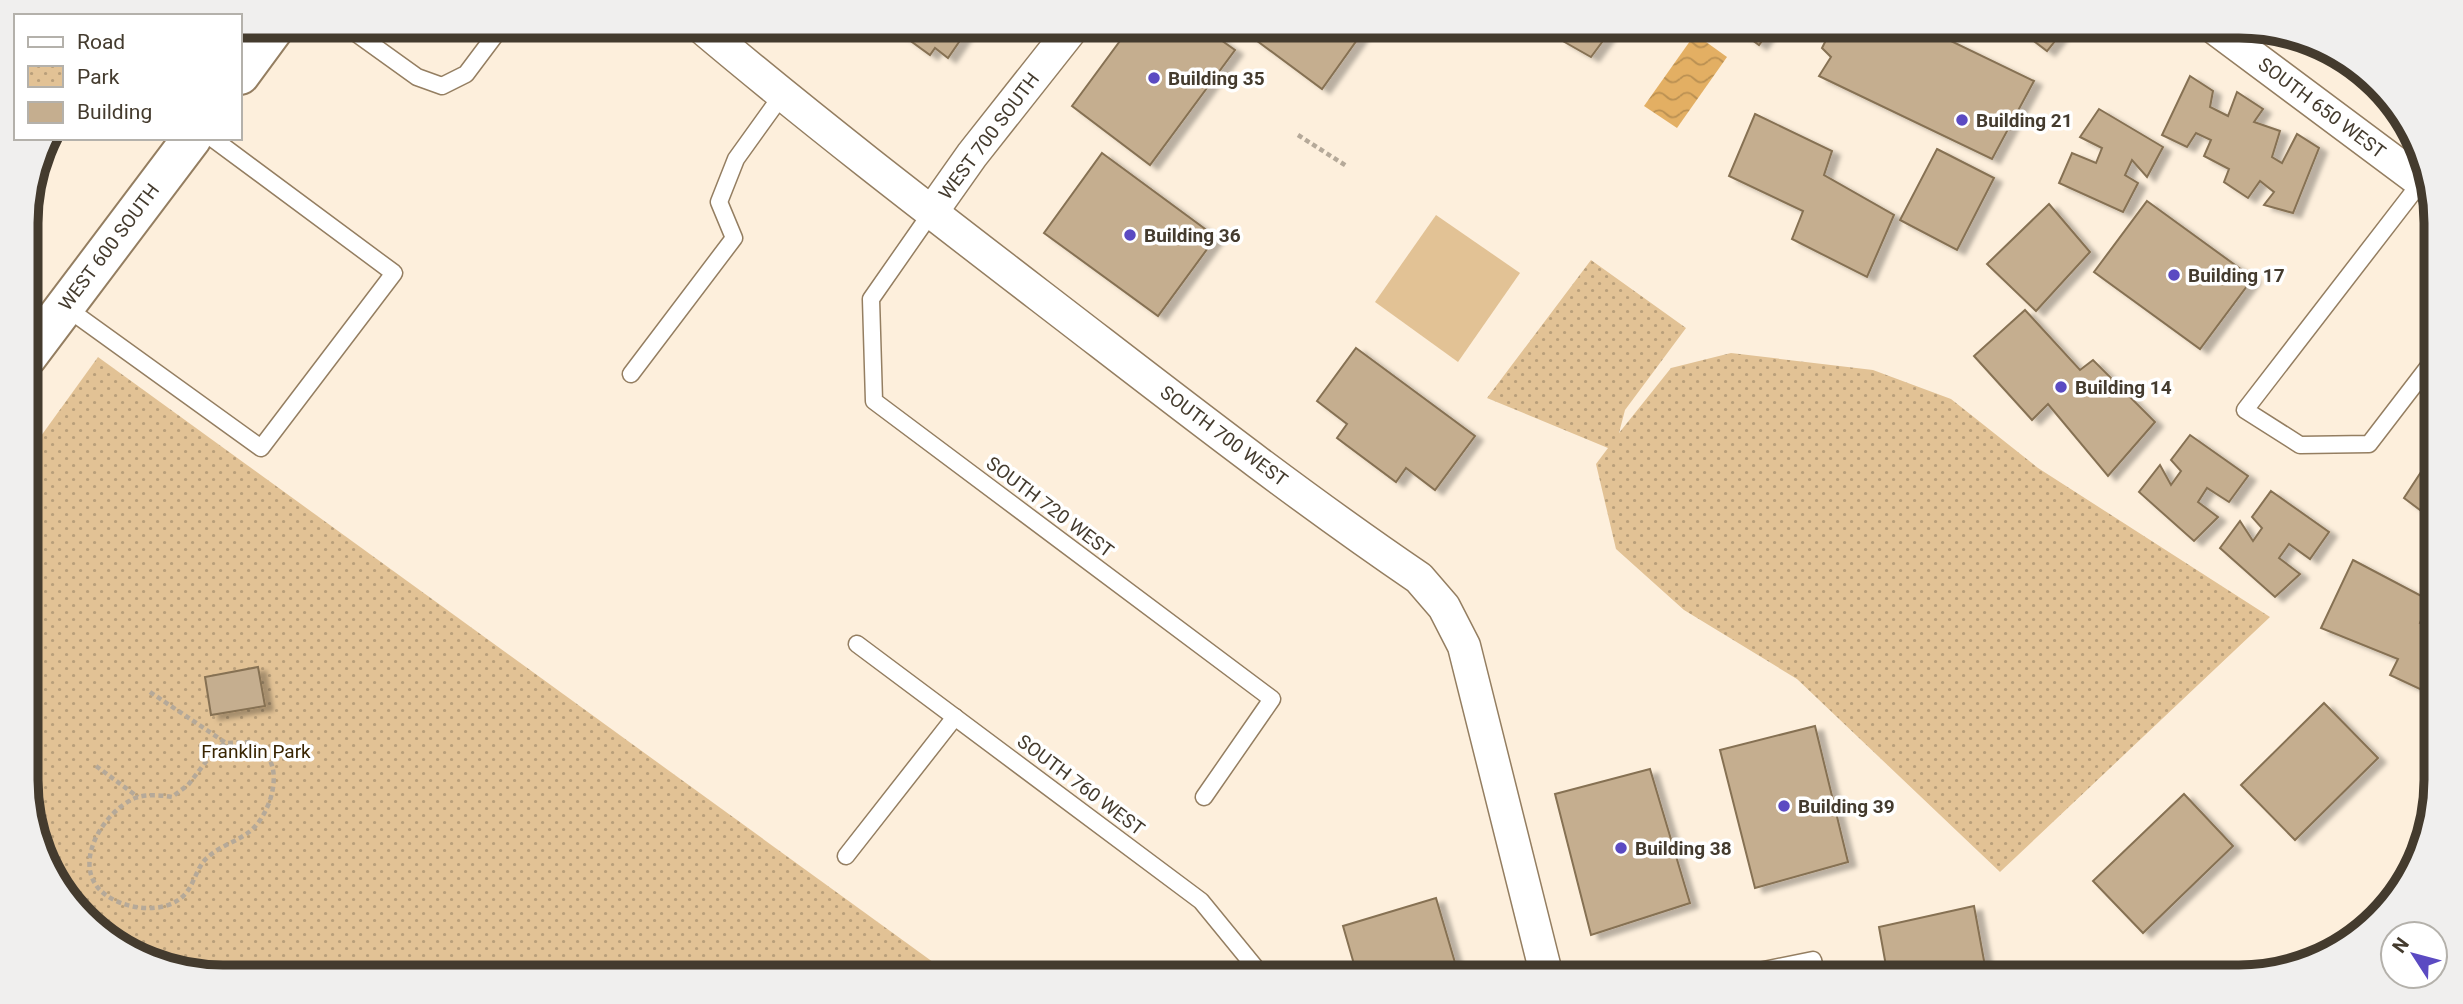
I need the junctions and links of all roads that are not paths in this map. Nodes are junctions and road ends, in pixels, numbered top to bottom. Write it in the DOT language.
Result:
graph roads {
  1 [pos="2238,38"];
  2 [pos="266,39"];
  3 [pos="364,39"];
  4 [pos="492,39"];
  5 [pos="715,39"];
  6 [pos="1063,39"];
  7 [pos="242,72"];
  8 [pos="782,95"];
  9 [pos="190,140"];
  10 [pos="215,140"];
  11 [pos="2419,180"];
  12 [pos="2421,192"];
  13 [pos="931,213"];
  14 [pos="64,306"];
  15 [pos="39,341"];
  16 [pos="2424,372"];
  17 [pos="631,374"];
  18 [pos="857,644"];
  19 [pos="955,717"];
  20 [pos="1205,797"];
  21 [pos="846,856"];
  22 [pos="1253,965"];
  23 [pos="1544,965"];
  24 [pos="1789,965"];
  25 [pos="1814,965"];
  1 -- 11 [label="street, SOUTH 650 WEST"];
  2 -- 7 [label="street"];
  3 -- 4 [label="lane"];
  5 -- 8 [label="street, SOUTH 700 WEST"];
  6 -- 13 [label="street, WEST 700 SOUTH"];
  8 -- 13 [label="street, SOUTH 700 WEST"];
  8 -- 17 [label="lane"];
  9 -- 14 [label="street, WEST 600 SOUTH"];
  10 -- 14 [label="lane"];
  12 -- 16 [label="lane"];
  13 -- 20 [label="lane, SOUTH 720 WEST"];
  13 -- 23 [label="street, SOUTH 700 WEST"];
  14 -- 15 [label="street, WEST 600 SOUTH"];
  18 -- 19 [label="lane, SOUTH 760 WEST"];
  19 -- 21 [label="lane"];
  19 -- 22 [label="lane, SOUTH 760 WEST"];
  24 -- 25 [label="lane"];
}
